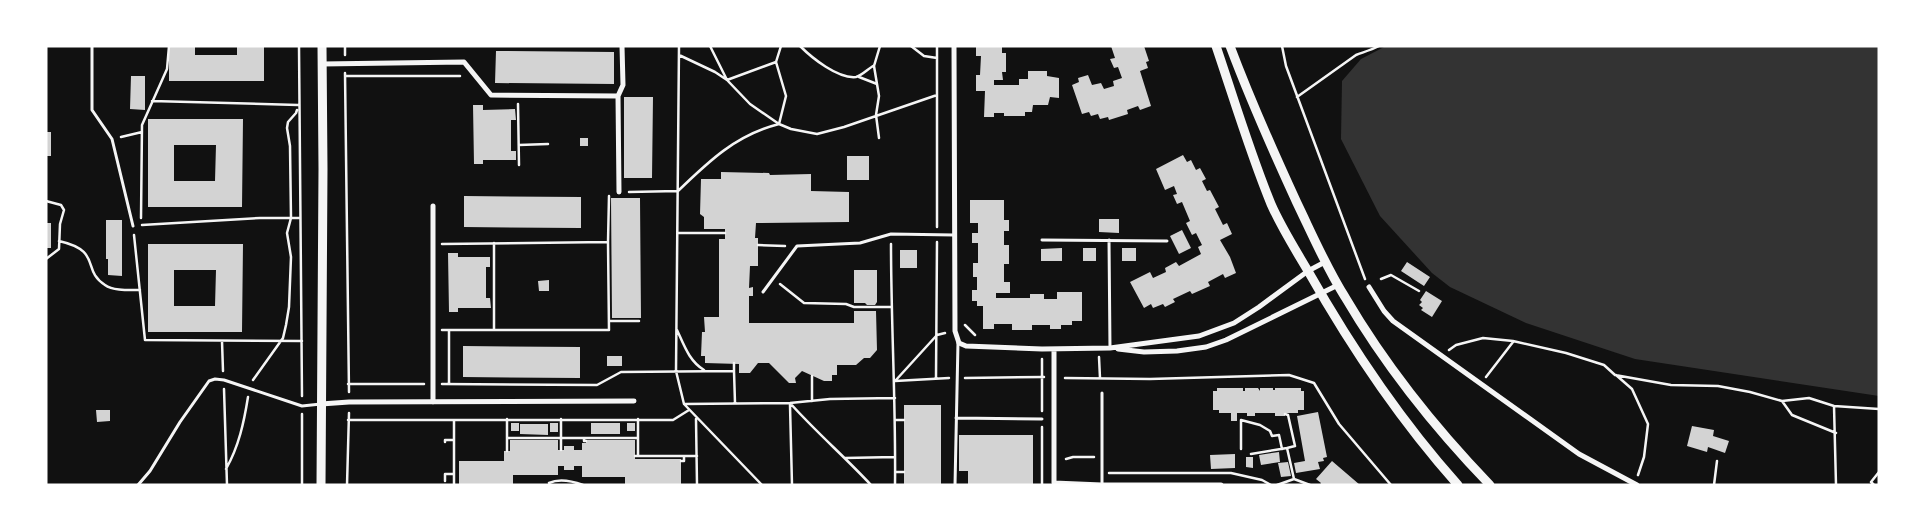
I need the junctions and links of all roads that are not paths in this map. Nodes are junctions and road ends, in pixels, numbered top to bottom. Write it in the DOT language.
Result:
graph roads {
  1 [pos="92,46"];
  2 [pos="322,46"];
  3 [pos="622,46"];
  4 [pos="954,46"];
  5 [pos="1216,46"];
  6 [pos="1230,46"];
  7 [pos="322,64"];
  8 [pos="618,96"];
  9 [pos="619,192"];
  10 [pos="433,206"];
  11 [pos="133,226"];
  12 [pos="955,235"];
  13 [pos="1042,240"];
  14 [pos="1109,240"];
  15 [pos="1167,240"];
  16 [pos="1325,262"];
  17 [pos="1308,271"];
  18 [pos="1338,285"];
  19 [pos="1369,287"];
  20 [pos="763,292"];
  21 [pos="1320,294"];
  22 [pos="958,339"];
  23 [pos="1110,348"];
  24 [pos="1054,349"];
  25 [pos="1102,393"];
  26 [pos="433,402"];
  27 [pos="634,402"];
  28 [pos="321,404"];
  29 [pos="956,418"];
  30 [pos="1042,419"];
  31 [pos="1054,484"];
  32 [pos="1636,484"];
  33 [pos="138,485"];
  34 [pos="321,485"];
  35 [pos="955,485"];
  36 [pos="1103,485"];
  37 [pos="1221,485"];
  38 [pos="1458,485"];
  39 [pos="1490,485"];
  1 -- 11 [label="lane"];
  2 -- 7 [label="main road"];
  3 -- 8 [label="street"];
  4 -- 12 [label="street"];
  5 -- 17 [label="main road"];
  6 -- 16 [label="main road"];
  7 -- 8 [label="street"];
  7 -- 28 [label="main road"];
  8 -- 9 [label="street"];
  10 -- 26 [label="street"];
  12 -- 20 [label="lane"];
  12 -- 22 [label="street"];
  13 -- 14 [label="lane"];
  14 -- 15 [label="lane"];
  14 -- 23 [label="lane"];
  16 -- 17 [label="street"];
  16 -- 18 [label="main road"];
  17 -- 21 [label="main road"];
  17 -- 23 [label="street"];
  18 -- 21 [label="street"];
  18 -- 39 [label="main road"];
  19 -- 32 [label="street"];
  21 -- 23 [label="street"];
  21 -- 38 [label="main road"];
  22 -- 24 [label="street"];
  22 -- 29 [label="lane"];
  23 -- 24 [label="street"];
  24 -- 31 [label="street"];
  25 -- 36 [label="lane"];
  26 -- 27 [label="street"];
  26 -- 28 [label="street"];
  28 -- 33 [label="lane"];
  28 -- 34 [label="main road"];
  29 -- 30 [label="lane"];
  29 -- 35 [label="lane"];
  31 -- 36 [label="street"];
  36 -- 37 [label="street"];
}
